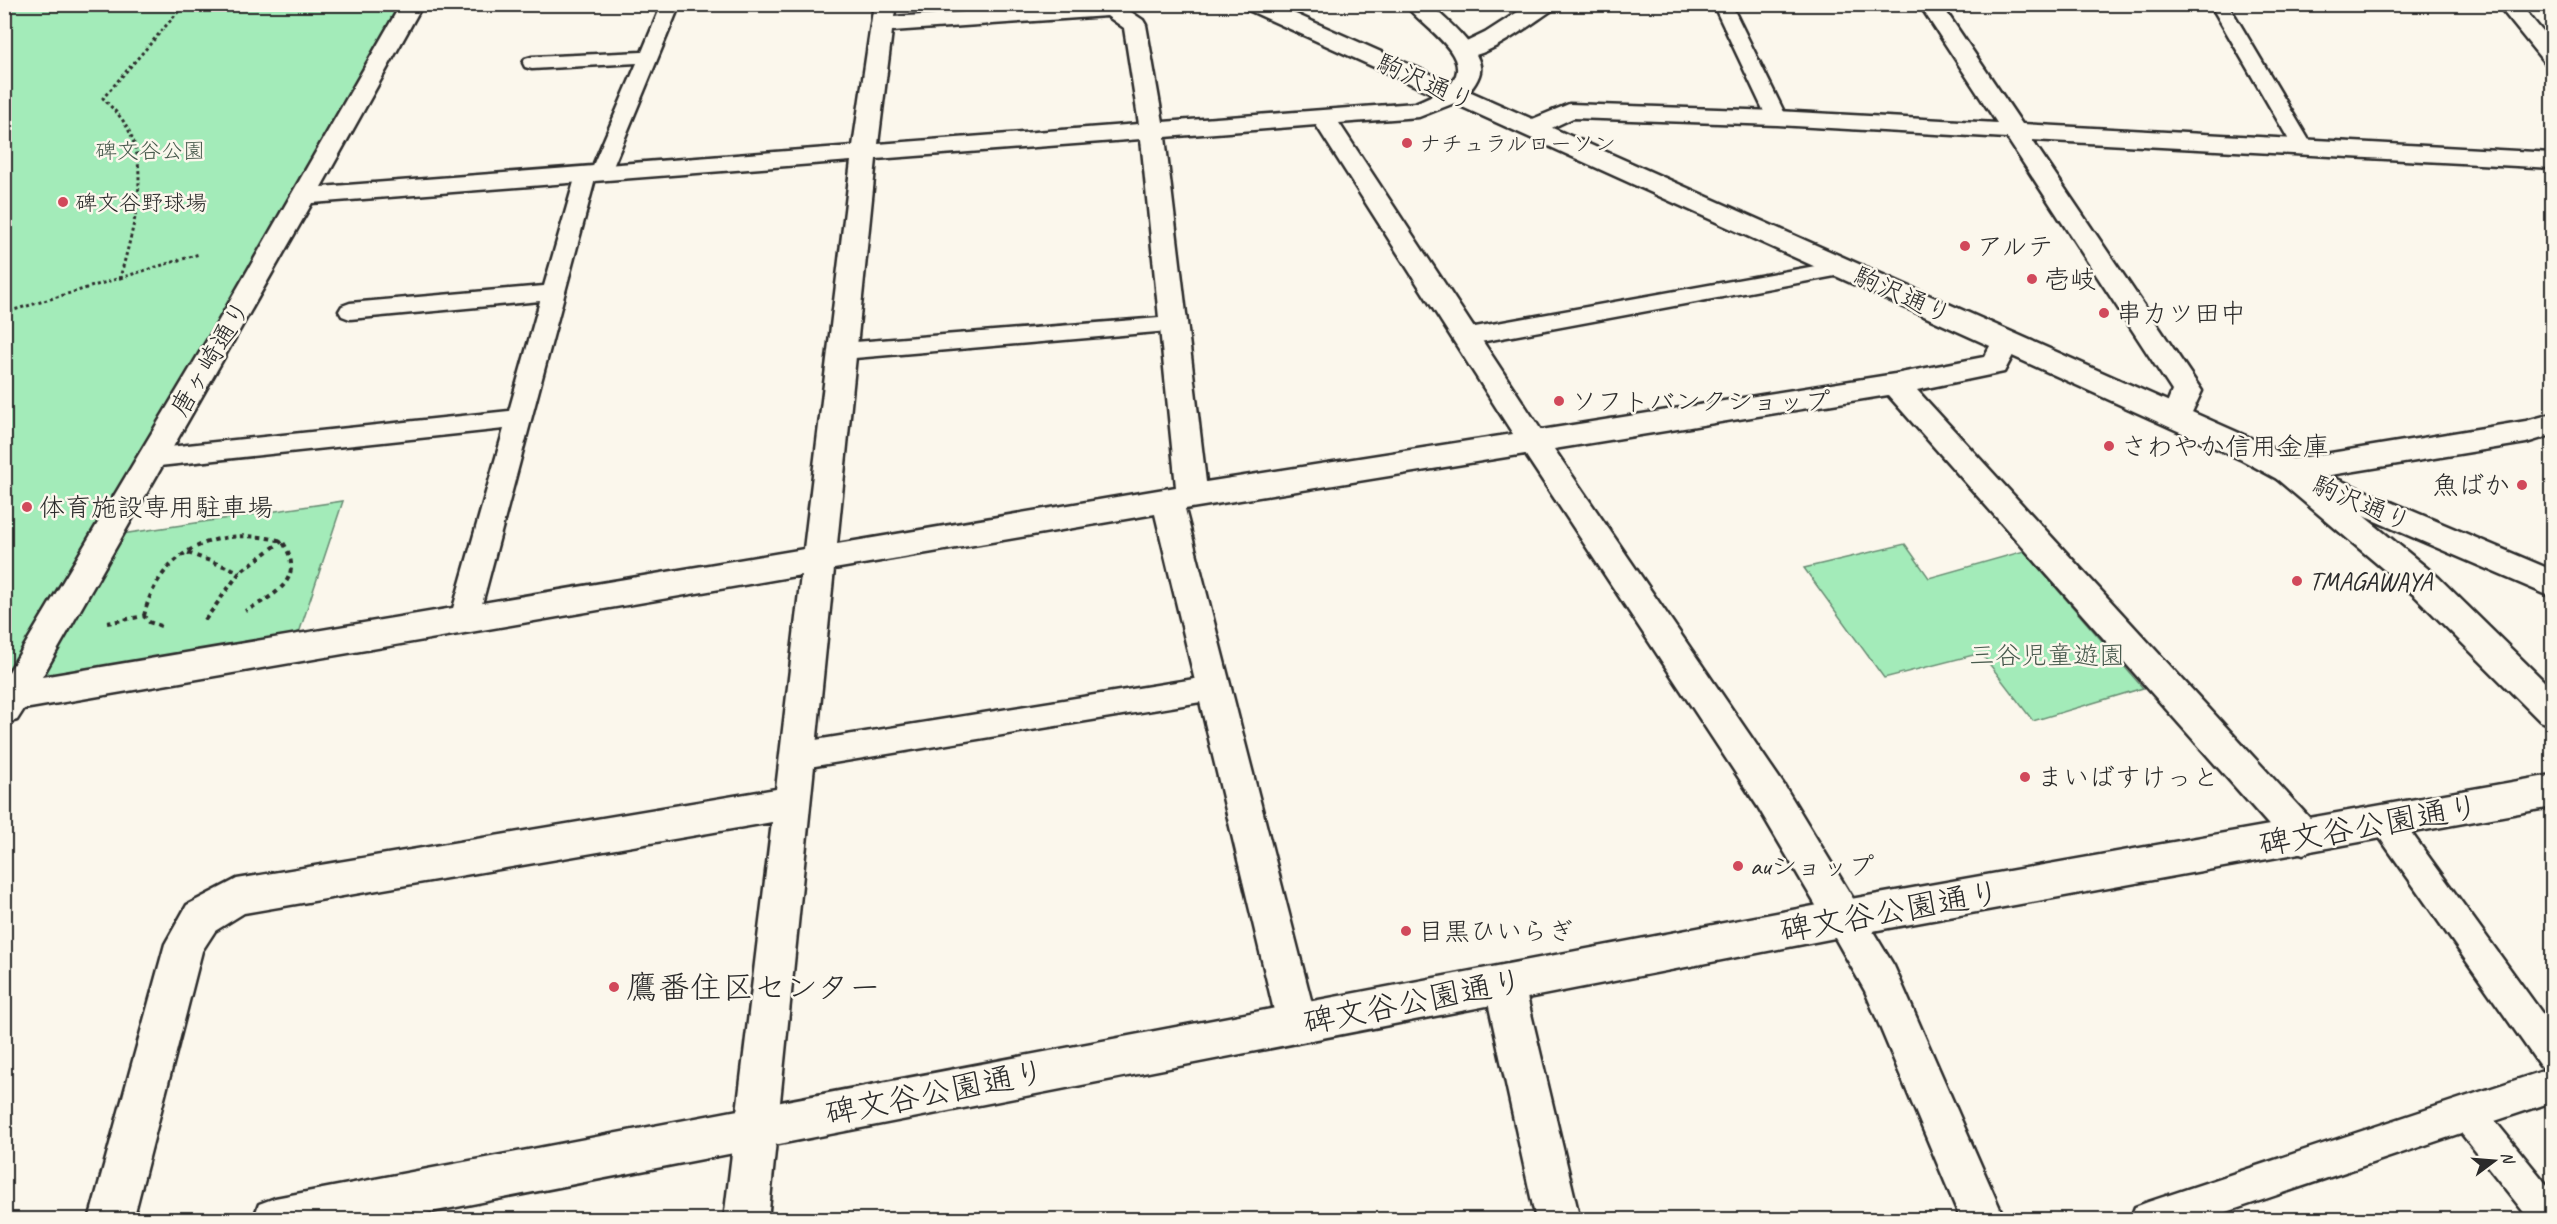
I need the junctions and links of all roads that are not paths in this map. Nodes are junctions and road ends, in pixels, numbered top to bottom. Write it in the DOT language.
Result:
graph roads {
  1 [pos="412,4"];
  2 [pos="671,4"];
  3 [pos="1254,4"];
  4 [pos="1416,4"];
  5 [pos="1546,4"];
  6 [pos="1722,4"];
  7 [pos="1930,4"];
  8 [pos="2219,4"];
  9 [pos="2508,4"];
  10 [pos="883,15"];
  11 [pos="1464,52"];
  12 [pos="650,57"];
  13 [pos="2553,57"];
  14 [pos="532,63"];
  15 [pos="1454,94"];
  16 [pos="1323,117"];
  17 [pos="1777,118"];
  18 [pos="1533,128"];
  19 [pos="2014,129"];
  20 [pos="1152,130"];
  21 [pos="2303,147"];
  22 [pos="864,153"];
  23 [pos="2553,160"];
  24 [pos="593,174"];
  25 [pos="304,196"];
  26 [pos="1843,268"];
  27 [pos="552,292"];
  28 [pos="350,311"];
  29 [pos="1172,325"];
  30 [pos="1464,337"];
  31 [pos="2006,342"];
  32 [pos="843,351"];
  33 [pos="1895,384"];
  34 [pos="2176,418"];
  35 [pos="518,419"];
  36 [pos="2553,425"];
  37 [pos="1532,440"];
  38 [pos="150,458"];
  39 [pos="2288,471"];
  40 [pos="1179,498"];
  41 [pos="820,559"];
  42 [pos="2553,585"];
  43 [pos="464,620"];
  44 [pos="1213,688"];
  45 [pos="7,701"];
  46 [pos="2553,711"];
  47 [pos="797,756"];
  48 [pos="2553,791"];
  49 [pos="792,802"];
  50 [pos="2386,822"];
  51 [pos="2303,837"];
  52 [pos="1845,918"];
  53 [pos="1504,984"];
  54 [pos="1297,1023"];
  55 [pos="2553,1054"];
  56 [pos="2553,1084"];
  57 [pos="2467,1113"];
  58 [pos="756,1127"];
  59 [pos="111,1220"];
  60 [pos="275,1220"];
  61 [pos="746,1220"];
  62 [pos="1558,1220"];
  63 [pos="1983,1220"];
  64 [pos="2148,1220"];
  65 [pos="2553,1220"];
  1 -- 25 [label="street, 唐ヶ崎通り"];
  2 -- 12 [label="lane"];
  3 -- 15 [label="street, 駒沢通り"];
  4 -- 11 [label="street"];
  5 -- 11 [label="street"];
  6 -- 17 [label="lane"];
  7 -- 19 [label="street"];
  8 -- 21 [label="lane"];
  9 -- 13 [label="street"];
  10 -- 20 [label="street"];
  10 -- 22 [label="street"];
  11 -- 15 [label="street"];
  12 -- 14 [label="lane"];
  12 -- 24 [label="lane"];
  15 -- 16 [label="street"];
  15 -- 18 [label="street, 駒沢通り"];
  16 -- 20 [label="street"];
  16 -- 30 [label="street"];
  17 -- 18 [label="street"];
  17 -- 19 [label="street"];
  18 -- 26 [label="street, 駒沢通り"];
  19 -- 21 [label="street"];
  19 -- 34 [label="street"];
  20 -- 22 [label="street"];
  20 -- 29 [label="street"];
  21 -- 23 [label="street"];
  22 -- 24 [label="street"];
  22 -- 32 [label="street"];
  24 -- 25 [label="street"];
  24 -- 27 [label="lane"];
  25 -- 38 [label="street, 唐ヶ崎通り"];
  26 -- 30 [label="lane"];
  26 -- 31 [label="street, 駒沢通り"];
  27 -- 28 [label="lane"];
  27 -- 35 [label="lane"];
  29 -- 32 [label="lane"];
  29 -- 40 [label="street"];
  30 -- 37 [label="street"];
  31 -- 33 [label="street"];
  31 -- 34 [label="street, 駒沢通り"];
  32 -- 41 [label="street"];
  33 -- 37 [label="street"];
  33 -- 51 [label="street"];
  34 -- 39 [label="street, 駒沢通り"];
  35 -- 38 [label="lane"];
  35 -- 43 [label="lane"];
  36 -- 39 [label="street"];
  37 -- 40 [label="street"];
  37 -- 52 [label="street"];
  38 -- 45 [label="street, 唐ヶ崎通り"];
  39 -- 42 [label="street, 駒沢通り"];
  39 -- 46 [label="street"];
  40 -- 41 [label="street"];
  40 -- 44 [label="street"];
  41 -- 43 [label="street"];
  41 -- 47 [label="street"];
  43 -- 45 [label="street"];
  44 -- 47 [label="lane"];
  44 -- 54 [label="street"];
  47 -- 49 [label="street"];
  48 -- 50 [label="street, 碑文谷公園通り"];
  49 -- 58 [label="street"];
  49 -- 59 [label="street"];
  50 -- 51 [label="street, 碑文谷公園通り"];
  50 -- 55 [label="lane"];
  51 -- 52 [label="street, 碑文谷公園通り"];
  52 -- 53 [label="street, 碑文谷公園通り"];
  52 -- 63 [label="street"];
  53 -- 54 [label="street, 碑文谷公園通り"];
  53 -- 62 [label="street"];
  54 -- 58 [label="street, 碑文谷公園通り"];
  56 -- 57 [label="lane"];
  57 -- 64 [label="lane"];
  57 -- 65 [label="lane"];
  58 -- 60 [label="street, 碑文谷公園通り"];
  58 -- 61 [label="street"];
}
